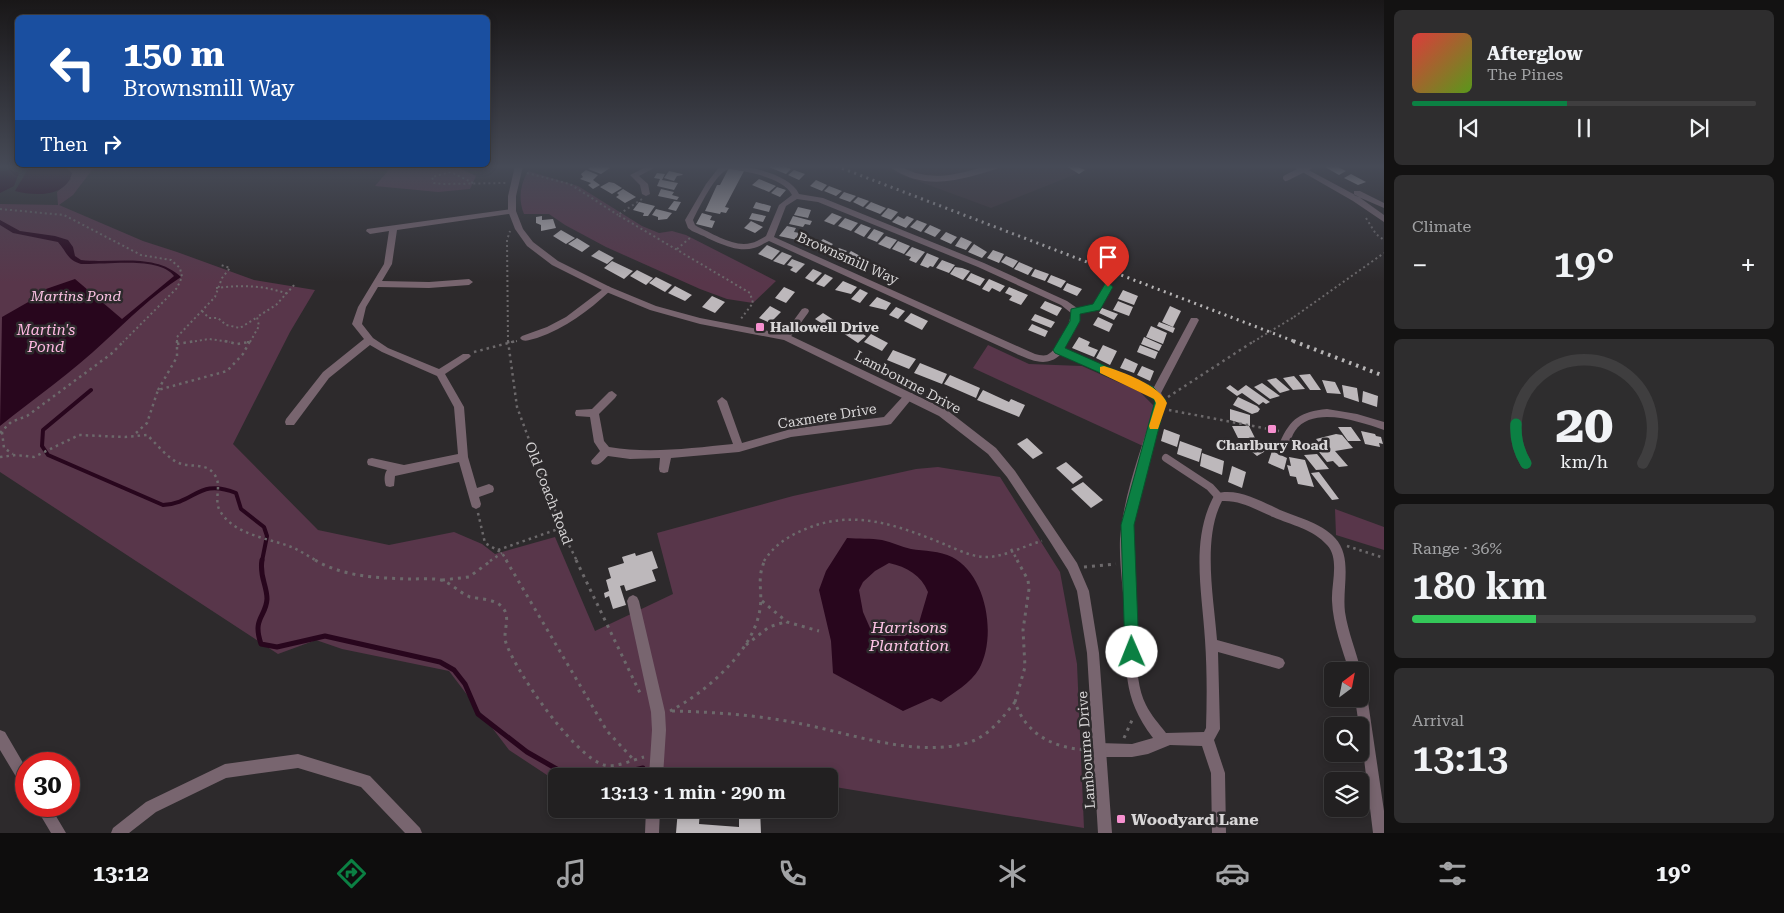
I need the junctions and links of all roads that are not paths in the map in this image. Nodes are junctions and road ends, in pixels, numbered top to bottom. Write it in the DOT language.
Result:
graph roads {
  1 [pos="512,205"];
  2 [pos="698,205"];
  3 [pos="783,205"];
  4 [pos="832,205"];
  5 [pos="1364,205"];
  6 [pos="512,211"];
  7 [pos="1384,219"];
  8 [pos="1384,224"];
  9 [pos="393,230"];
  10 [pos="370,231"];
  11 [pos="769,238"];
  12 [pos="469,282"];
  13 [pos="377,284"];
  14 [pos="1108,287"];
  15 [pos="606,289"];
  16 [pos="805,311"];
  17 [pos="1075,312"];
  18 [pos="1194,320"];
  19 [pos="786,337"];
  20 [pos="525,338"];
  21 [pos="370,340"];
  22 [pos="1058,350"];
  23 [pos="466,356"];
  24 [pos="440,373"];
  25 [pos="612,395"];
  26 [pos="1155,395"];
  27 [pos="909,396"];
  28 [pos="722,402"];
  29 [pos="580,413"];
  30 [pos="594,413"];
  31 [pos="290,422"];
  32 [pos="1384,426"];
  33 [pos="1285,442"];
  34 [pos="739,448"];
  35 [pos="606,451"];
  36 [pos="666,454"];
  37 [pos="463,457"];
  38 [pos="1166,458"];
  39 [pos="596,461"];
  40 [pos="372,462"];
  41 [pos="404,468"];
  42 [pos="664,469"];
  43 [pos="390,483"];
  44 [pos="489,489"];
  45 [pos="1219,497"];
  46 [pos="633,601"];
  47 [pos="1211,644"];
  48 [pos="1279,662"];
  49 [pos="1353,662"];
  50 [pos="1363,708"];
  51 [pos="0,737"];
  52 [pos="1208,739"];
  53 [pos="1163,740"];
  54 [pos="1099,750"];
  55 [pos="15,762"];
  56 [pos="657,768"];
  57 [pos="49,817"];
  58 [pos="653,818"];
  59 [pos="59,833"];
  60 [pos="118,833"];
  61 [pos="415,833"];
  62 [pos="652,833"];
  63 [pos="1105,833"];
  64 [pos="1219,833"];
  65 [pos="1380,833"];
  1 -- 6 [label="street, Lambourne Drive"];
  2 -- 11 [label="street"];
  3 -- 11 [label="street"];
  4 -- 17 [label="street"];
  5 -- 7 [label="street"];
  6 -- 9 [label="street"];
  6 -- 15 [label="street, Lambourne Drive"];
  7 -- 8 [label="street"];
  9 -- 10 [label="street"];
  9 -- 13 [label="street"];
  11 -- 22 [label="street, Brownsmill Way"];
  12 -- 13 [label="street"];
  13 -- 21 [label="street"];
  14 -- 17 [label="street"];
  15 -- 19 [label="street, Lambourne Drive"];
  15 -- 20 [label="street"];
  16 -- 19 [label="street"];
  17 -- 22 [label="street"];
  18 -- 26 [label="street"];
  19 -- 27 [label="street, Lambourne Drive"];
  21 -- 24 [label="street"];
  21 -- 31 [label="street"];
  22 -- 26 [label="street"];
  23 -- 24 [label="street"];
  24 -- 37 [label="street"];
  25 -- 30 [label="street"];
  26 -- 53 [label="street"];
  27 -- 34 [label="street, Caxmere Drive"];
  27 -- 54 [label="street, Lambourne Drive"];
  28 -- 34 [label="street"];
  29 -- 30 [label="street"];
  30 -- 35 [label="street"];
  32 -- 33 [label="street"];
  34 -- 36 [label="street, Caxmere Drive"];
  35 -- 36 [label="street, Caxmere Drive"];
  35 -- 39 [label="street"];
  36 -- 42 [label="street"];
  37 -- 41 [label="street"];
  37 -- 44 [label="street"];
  38 -- 45 [label="lane"];
  40 -- 41 [label="street"];
  41 -- 43 [label="street"];
  45 -- 47 [label="street"];
  45 -- 49 [label="street"];
  46 -- 56 [label="street"];
  47 -- 48 [label="street"];
  47 -- 52 [label="street"];
  50 -- 65 [label="street"];
  51 -- 55 [label="street"];
  52 -- 53 [label="street"];
  52 -- 64 [label="street"];
  53 -- 54 [label="street"];
  54 -- 63 [label="street, Lambourne Drive"];
  57 -- 59 [label="street"];
  58 -- 62 [label="street"];
  60 -- 61 [label="street"];
}
